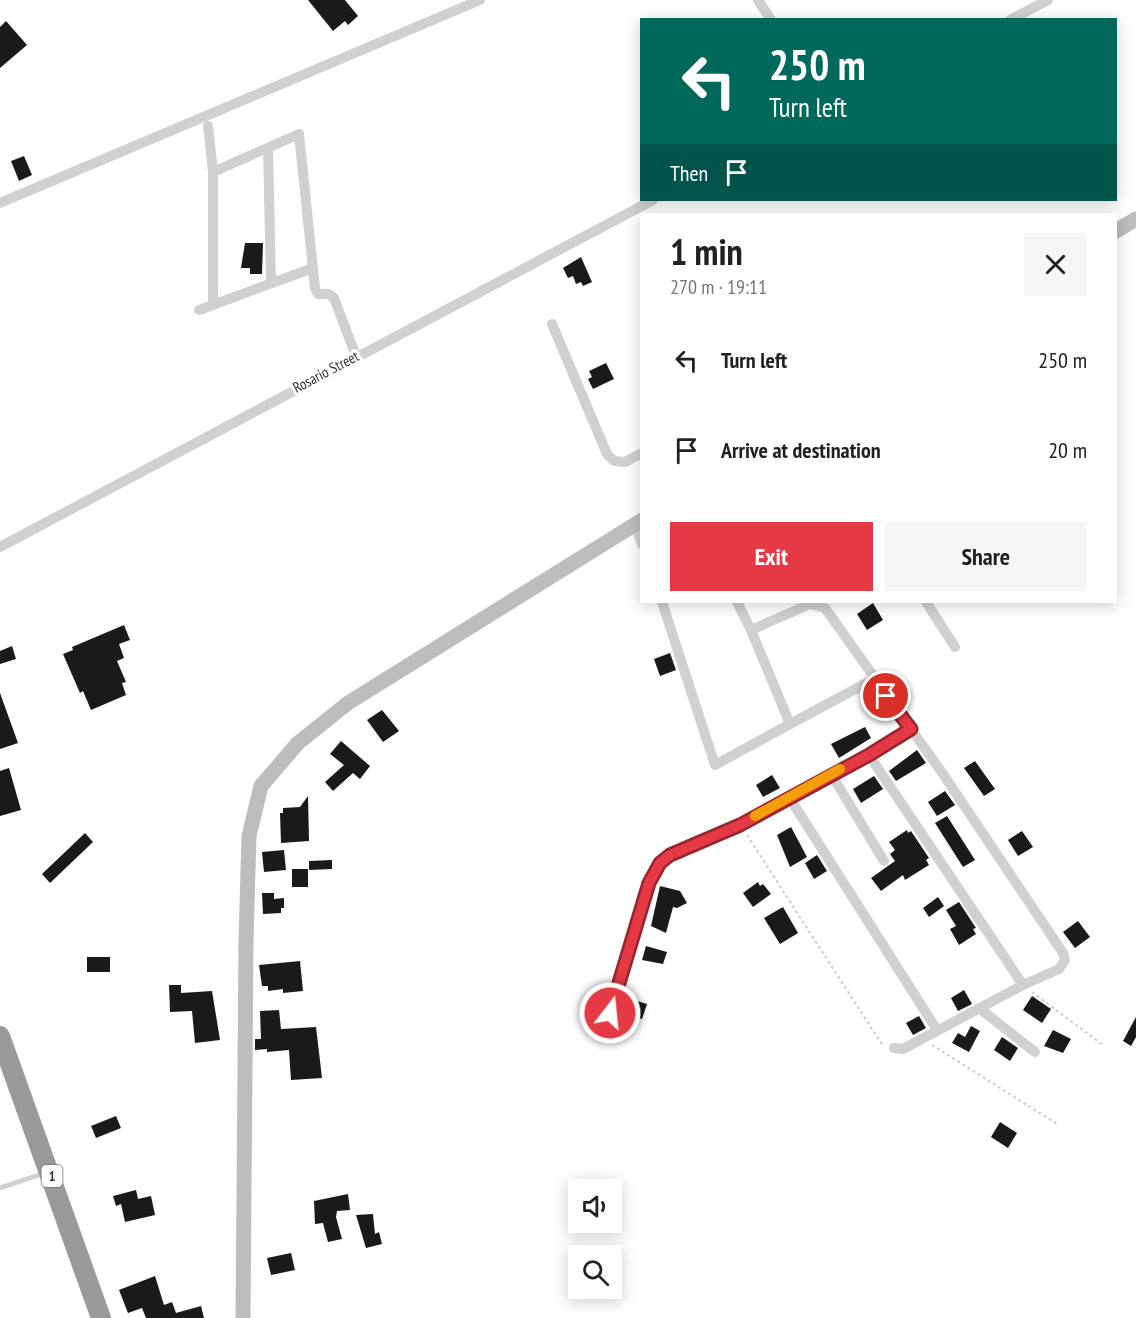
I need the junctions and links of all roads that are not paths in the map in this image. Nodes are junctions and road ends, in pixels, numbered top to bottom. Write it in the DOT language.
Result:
graph roads {
  1 [pos="480,0"];
  2 [pos="758,0"];
  3 [pos="1048,0"];
  4 [pos="770,18"];
  5 [pos="1014,18"];
  6 [pos="208,126"];
  7 [pos="268,148"];
  8 [pos="213,172"];
  9 [pos="651,201"];
  10 [pos="0,202"];
  11 [pos="1136,219"];
  12 [pos="1117,230"];
  13 [pos="313,268"];
  14 [pos="271,284"];
  15 [pos="213,305"];
  16 [pos="199,310"];
  17 [pos="552,324"];
  18 [pos="356,356"];
  19 [pos="640,454"];
  20 [pos="639,523"];
  21 [pos="0,548"];
  22 [pos="662,603"];
  23 [pos="738,603"];
  24 [pos="927,603"];
  25 [pos="751,630"];
  26 [pos="955,647"];
  27 [pos="874,679"];
  28 [pos="790,724"];
  29 [pos="911,729"];
  30 [pos="869,755"];
  31 [pos="831,774"];
  32 [pos="789,797"];
  33 [pos="884,861"];
  34 [pos="1023,985"];
  35 [pos="979,1008"];
  36 [pos="610,1013"];
  37 [pos="937,1030"];
  38 [pos="0,1037"];
  39 [pos="894,1048"];
  40 [pos="1035,1052"];
  41 [pos="50,1172"];
  42 [pos="0,1188"];
  43 [pos="101,1318"];
  44 [pos="243,1318"];
  1 -- 10 [label="street"];
  2 -- 4 [label="street"];
  3 -- 5 [label="street"];
  6 -- 8 [label="street"];
  7 -- 8 [label="street"];
  7 -- 13 [label="street"];
  7 -- 14 [label="street"];
  8 -- 15 [label="street"];
  9 -- 18 [label="street, Rosario Street"];
  11 -- 12 [label="street"];
  13 -- 14 [label="street"];
  13 -- 18 [label="street"];
  14 -- 15 [label="street"];
  15 -- 16 [label="street"];
  17 -- 19 [label="street"];
  18 -- 21 [label="street, Rosario Street"];
  20 -- 44 [label="street"];
  22 -- 28 [label="street"];
  23 -- 25 [label="street"];
  24 -- 26 [label="street"];
  25 -- 27 [label="street"];
  25 -- 28 [label="street"];
  27 -- 28 [label="street"];
  27 -- 29 [label="street"];
  29 -- 30 [label="street"];
  29 -- 34 [label="street"];
  30 -- 31 [label="street"];
  30 -- 34 [label="street"];
  31 -- 32 [label="street"];
  31 -- 33 [label="street"];
  32 -- 36 [label="street"];
  32 -- 37 [label="street"];
  34 -- 35 [label="street"];
  35 -- 37 [label="street"];
  35 -- 40 [label="street"];
  37 -- 39 [label="street"];
  38 -- 41 [label="highway, 1"];
  41 -- 42 [label="lane"];
  41 -- 43 [label="highway, 1"];
}
